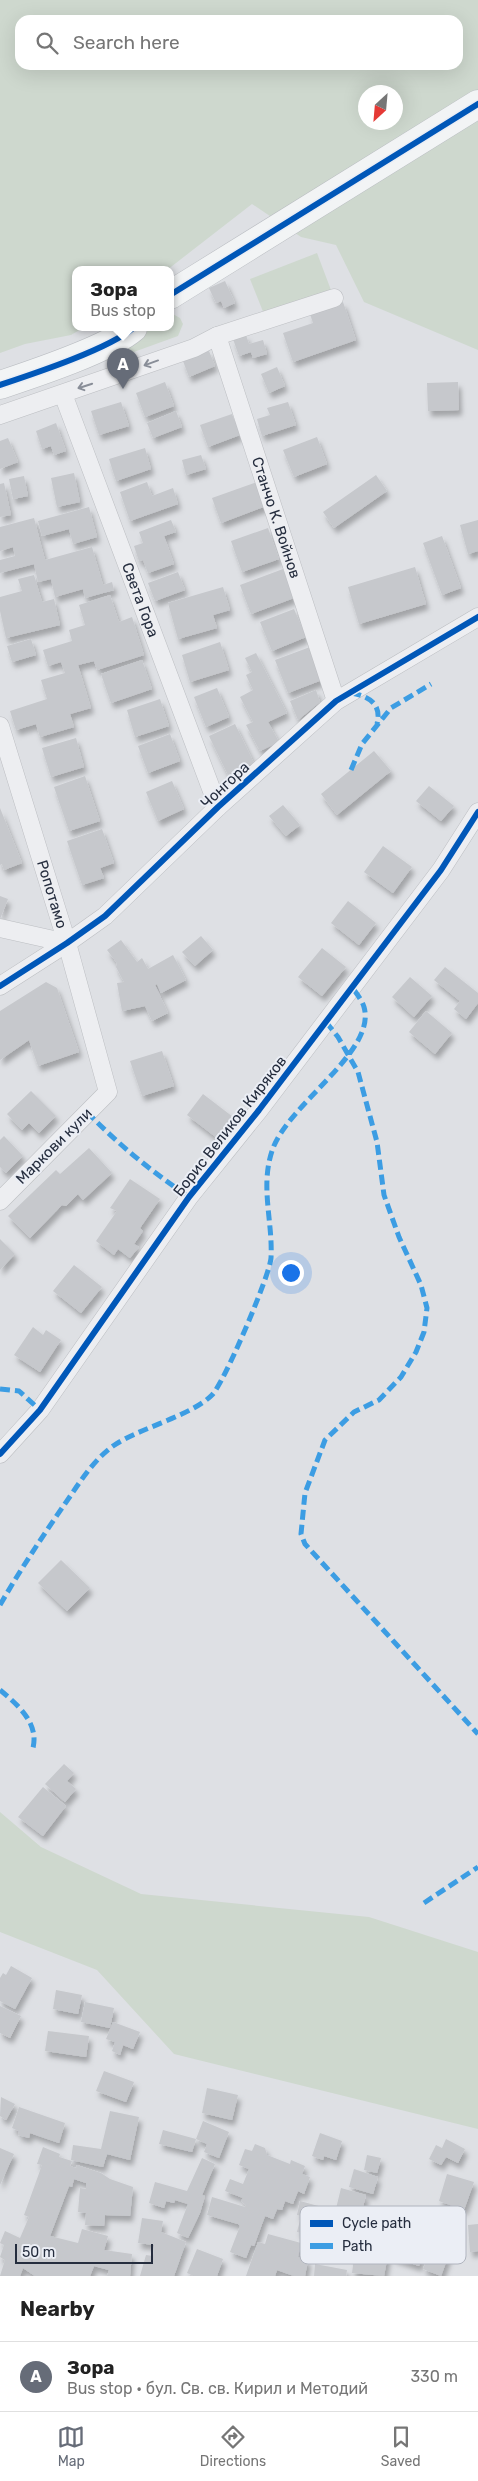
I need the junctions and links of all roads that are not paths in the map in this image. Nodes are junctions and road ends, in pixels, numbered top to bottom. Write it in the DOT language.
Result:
graph roads {
  1 [pos="478,104"];
  2 [pos="174,293"];
  3 [pos="334,298"];
  4 [pos="130,331"];
  5 [pos="218,336"];
  6 [pos="10,382"];
  7 [pos="63,394"];
  8 [pos="28,406"];
  9 [pos="0,415"];
  10 [pos="478,617"];
  11 [pos="336,701"];
  12 [pos="0,726"];
  13 [pos="218,807"];
  14 [pos="478,812"];
  15 [pos="0,928"];
  16 [pos="67,944"];
  17 [pos="0,986"];
  18 [pos="108,1092"];
  19 [pos="0,1200"];
  20 [pos="0,1454"];
  1 -- 2 [label="main road"];
  3 -- 5 [label="street"];
  4 -- 6 [label="main road"];
  5 -- 7 [label="street, one-way"];
  5 -- 11 [label="street, Станчо К. Войнов"];
  6 -- 8 [label="street"];
  7 -- 8 [label="street"];
  7 -- 13 [label="street, Света Гора"];
  8 -- 9 [label="street"];
  10 -- 11 [label="street, Чонгора"];
  11 -- 13 [label="street, Чонгора"];
  12 -- 16 [label="street, Ропотамо"];
  13 -- 16 [label="street, Чонгора"];
  14 -- 20 [label="street, Борис Великов Киряков"];
  15 -- 16 [label="street"];
  16 -- 17 [label="street, Чонгора"];
  16 -- 18 [label="street, Ропотамо"];
  18 -- 19 [label="street, Маркови кули"];
}
